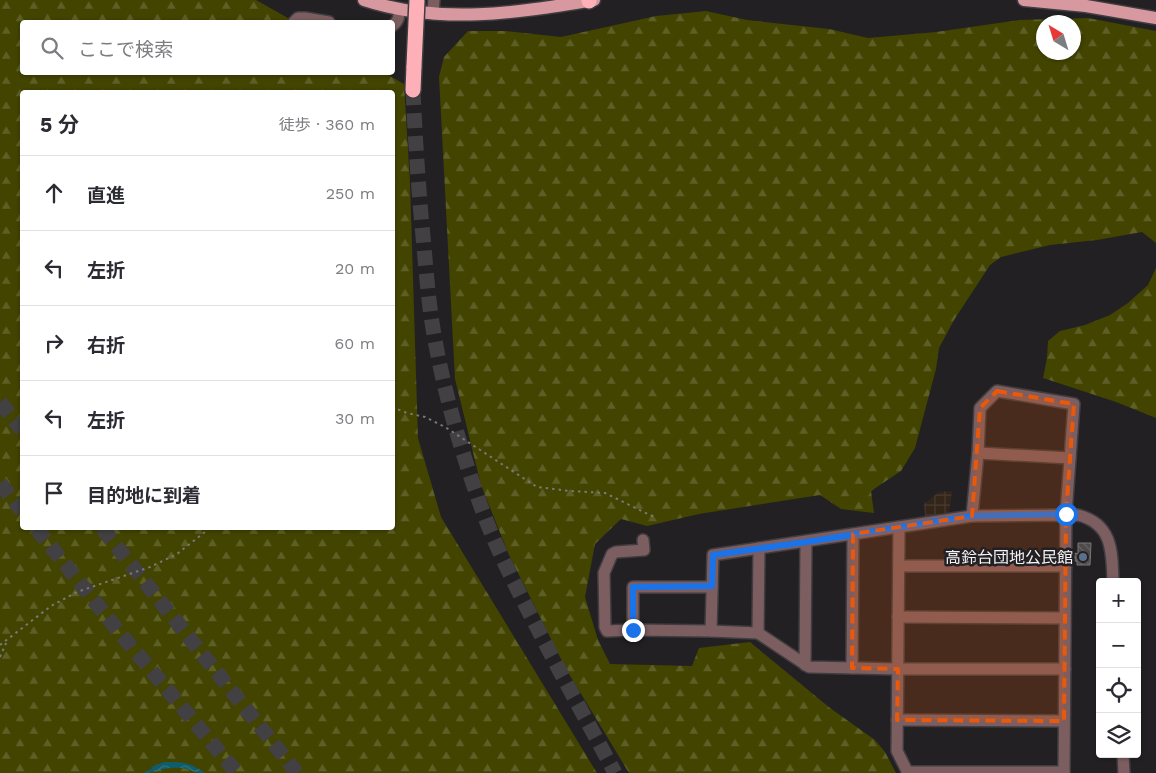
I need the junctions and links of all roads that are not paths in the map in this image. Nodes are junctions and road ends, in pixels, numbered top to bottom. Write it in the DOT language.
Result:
graph roads {
  1 [pos="364,0"];
  2 [pos="417,0"];
  3 [pos="434,0"];
  4 [pos="590,0"];
  5 [pos="1024,0"];
  6 [pos="1084,3"];
  7 [pos="399,9"];
  8 [pos="433,14"];
  9 [pos="1156,18"];
  10 [pos="296,20"];
  11 [pos="317,20"];
  12 [pos="395,24"];
  13 [pos="413,90"];
  14 [pos="978,453"];
  15 [pos="1070,458"];
  16 [pos="1066,514"];
  17 [pos="972,516"];
  18 [pos="899,527"];
  19 [pos="853,534"];
  20 [pos="643,540"];
  21 [pos="806,542"];
  22 [pos="759,548"];
  23 [pos="899,566"];
  24 [pos="1066,566"];
  25 [pos="1113,578"];
  26 [pos="712,586"];
  27 [pos="898,617"];
  28 [pos="1065,618"];
  29 [pos="633,630"];
  30 [pos="711,631"];
  31 [pos="758,633"];
  32 [pos="805,665"];
  33 [pos="852,668"];
  34 [pos="898,669"];
  35 [pos="1065,669"];
  36 [pos="897,720"];
  37 [pos="1064,721"];
  38 [pos="1123,758"];
  39 [pos="1064,772"];
  40 [pos="907,773"];
  41 [pos="1124,773"];
  1 -- 7 [label="main road"];
  2 -- 13 [label="highway, bridge"];
  3 -- 8 [label="street"];
  4 -- 8 [label="main road"];
  5 -- 6 [label="main road"];
  6 -- 9 [label="main road"];
  7 -- 8 [label="main road"];
  7 -- 12 [label="street"];
  10 -- 11 [label="street"];
  14 -- 15 [label="street"];
  14 -- 15 [label="street"];
  14 -- 17 [label="street"];
  15 -- 16 [label="street"];
  16 -- 17 [label="street"];
  16 -- 24 [label="street"];
  16 -- 25 [label="street"];
  17 -- 18 [label="street"];
  18 -- 19 [label="street"];
  18 -- 23 [label="street"];
  19 -- 21 [label="street"];
  19 -- 33 [label="street"];
  20 -- 29 [label="street"];
  21 -- 22 [label="street"];
  21 -- 32 [label="street"];
  22 -- 26 [label="street"];
  22 -- 31 [label="street"];
  23 -- 24 [label="street"];
  23 -- 27 [label="street"];
  24 -- 28 [label="street"];
  26 -- 29 [label="street"];
  26 -- 30 [label="street"];
  27 -- 28 [label="street"];
  27 -- 34 [label="street"];
  28 -- 35 [label="street"];
  29 -- 30 [label="street"];
  30 -- 31 [label="street"];
  31 -- 32 [label="street"];
  32 -- 33 [label="street"];
  33 -- 34 [label="street"];
  34 -- 35 [label="street"];
  34 -- 36 [label="street"];
  35 -- 37 [label="street"];
  36 -- 37 [label="street"];
  36 -- 40 [label="street"];
  37 -- 39 [label="street"];
  38 -- 41 [label="street"];
  39 -- 40 [label="street"];
}
